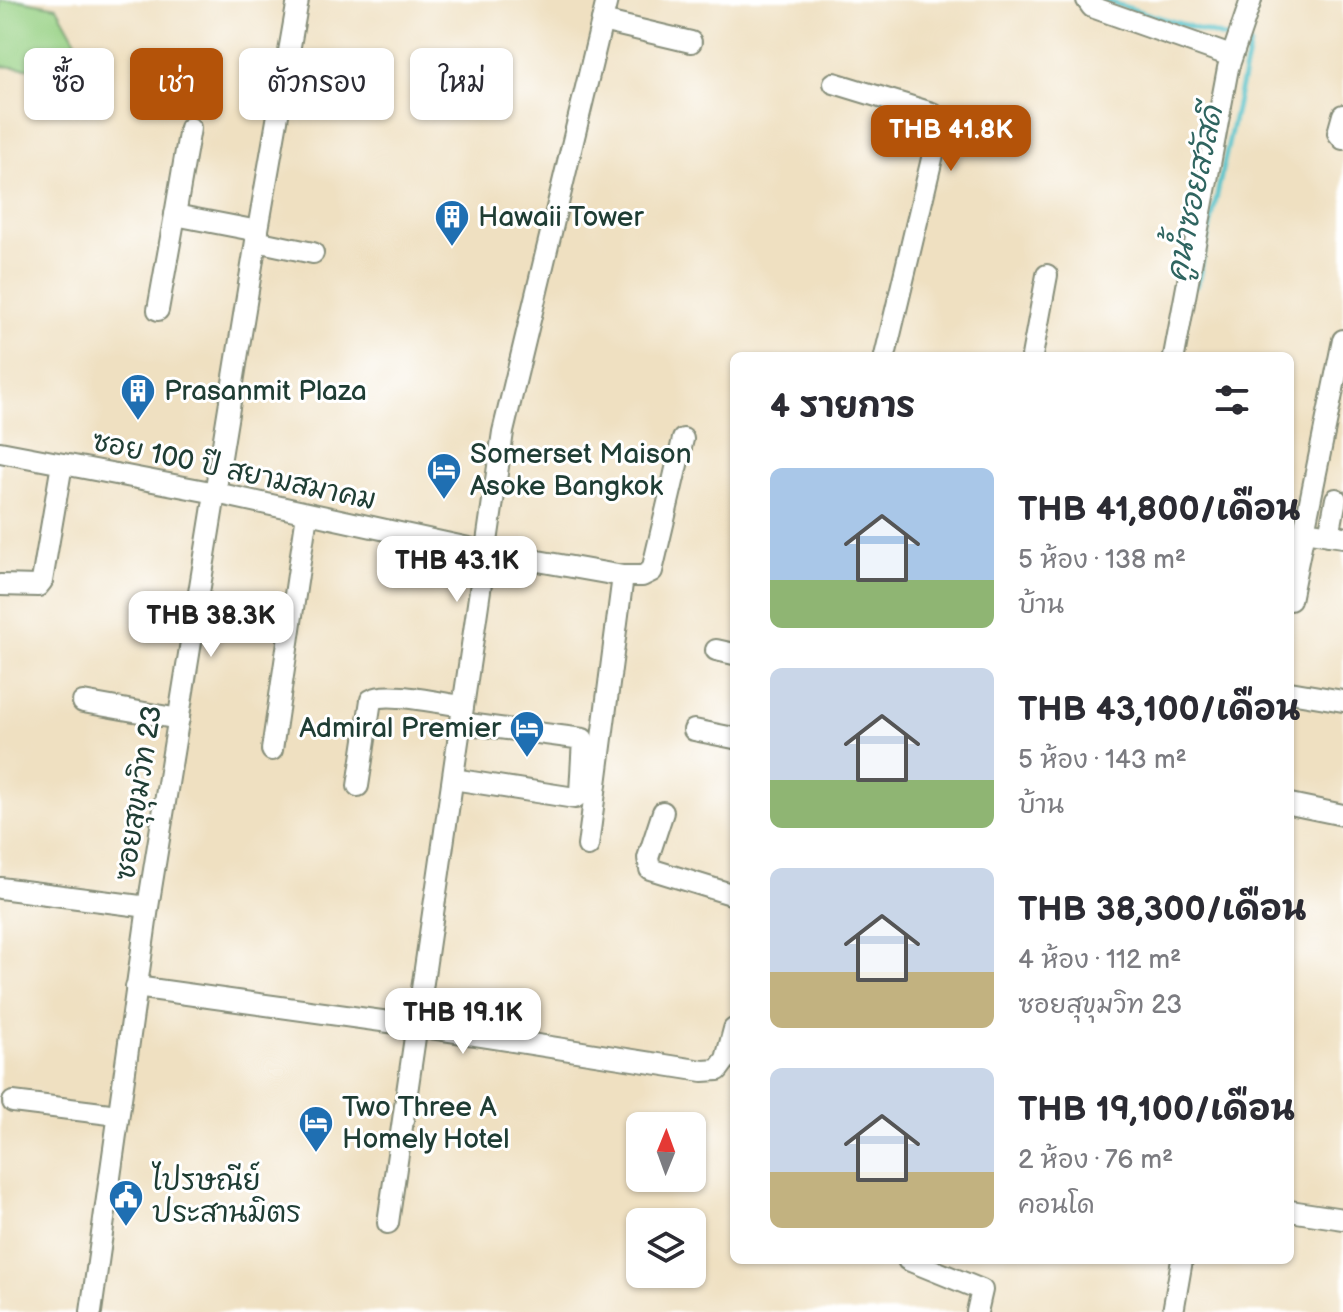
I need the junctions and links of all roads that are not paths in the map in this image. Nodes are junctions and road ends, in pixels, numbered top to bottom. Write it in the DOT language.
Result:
graph roads {
  1 [pos="298,0"];
  2 [pos="607,0"];
  3 [pos="1087,0"];
  4 [pos="1251,0"];
  5 [pos="602,21"];
  6 [pos="691,42"];
  7 [pos="1231,56"];
  8 [pos="834,83"];
  9 [pos="1343,115"];
  10 [pos="190,128"];
  11 [pos="1343,139"];
  12 [pos="175,215"];
  13 [pos="257,236"];
  14 [pos="313,253"];
  15 [pos="1047,275"];
  16 [pos="158,310"];
  17 [pos="1343,340"];
  18 [pos="886,352"];
  19 [pos="1033,352"];
  20 [pos="1175,352"];
  21 [pos="1338,387"];
  22 [pos="683,439"];
  23 [pos="0,452"];
  24 [pos="62,464"];
  25 [pos="216,493"];
  26 [pos="1336,499"];
  27 [pos="307,514"];
  28 [pos="1299,536"];
  29 [pos="1336,536"];
  30 [pos="487,552"];
  31 [pos="1294,565"];
  32 [pos="623,576"];
  33 [pos="0,585"];
  34 [pos="1294,693"];
  35 [pos="1343,701"];
  36 [pos="83,702"];
  37 [pos="462,715"];
  38 [pos="179,719"];
  39 [pos="694,730"];
  40 [pos="730,737"];
  41 [pos="272,750"];
  42 [pos="453,779"];
  43 [pos="358,786"];
  44 [pos="1294,805"];
  45 [pos="663,812"];
  46 [pos="1343,815"];
  47 [pos="588,846"];
  48 [pos="0,888"];
  49 [pos="730,894"];
  50 [pos="0,900"];
  51 [pos="147,914"];
  52 [pos="136,987"];
  53 [pos="418,1026"];
  54 [pos="730,1061"];
  55 [pos="13,1102"];
  56 [pos="118,1115"];
  57 [pos="1294,1212"];
  58 [pos="1343,1219"];
  59 [pos="388,1223"];
  60 [pos="918,1264"];
  61 [pos="1181,1264"];
  62 [pos="91,1312"];
  63 [pos="977,1312"];
  64 [pos="1173,1312"];
  1 -- 13 [label="street, ซอยสุขุมวิท 23"];
  2 -- 5 [label="street"];
  3 -- 7 [label="street"];
  4 -- 7 [label="street"];
  5 -- 6 [label="street"];
  5 -- 30 [label="street"];
  7 -- 20 [label="street"];
  8 -- 18 [label="street"];
  9 -- 11 [label="street"];
  10 -- 12 [label="street"];
  12 -- 13 [label="street"];
  12 -- 16 [label="street"];
  13 -- 14 [label="street"];
  13 -- 25 [label="street, ซอยสุขุมวิท 23"];
  15 -- 19 [label="street"];
  17 -- 21 [label="street"];
  21 -- 28 [label="street"];
  22 -- 32 [label="street"];
  23 -- 24 [label="street, ซอย 100 ปี สยามสมาคม"];
  24 -- 25 [label="street, ซอย 100 ปี สยามสมาคม"];
  24 -- 33 [label="street"];
  25 -- 27 [label="street, ซอย 100 ปี สยามสมาคม"];
  25 -- 38 [label="street, ซอยสุขุมวิท 23"];
  26 -- 29 [label="street"];
  27 -- 30 [label="street, ซอย 100 ปี สยามสมาคม"];
  27 -- 41 [label="street"];
  28 -- 29 [label="street"];
  28 -- 31 [label="street"];
  30 -- 32 [label="street, ซอย 100 ปี สยามสมาคม"];
  30 -- 37 [label="street"];
  32 -- 47 [label="street"];
  34 -- 35 [label="street"];
  36 -- 38 [label="street"];
  37 -- 42 [label="street"];
  37 -- 42 [label="street"];
  37 -- 43 [label="street"];
  38 -- 51 [label="street, ซอยสุขุมวิท 23"];
  39 -- 40 [label="street"];
  42 -- 53 [label="street"];
  44 -- 46 [label="street"];
  45 -- 49 [label="street"];
  48 -- 51 [label="street"];
  50 -- 51 [label="street"];
  51 -- 52 [label="street, ซอยสุขุมวิท 23"];
  52 -- 53 [label="street"];
  52 -- 56 [label="street, ซอยสุขุมวิท 23"];
  53 -- 54 [label="street"];
  53 -- 59 [label="street"];
  55 -- 56 [label="street"];
  56 -- 62 [label="street, ซอยสุขุมวิท 23"];
  57 -- 58 [label="street"];
  60 -- 63 [label="street"];
  61 -- 64 [label="street"];
}
